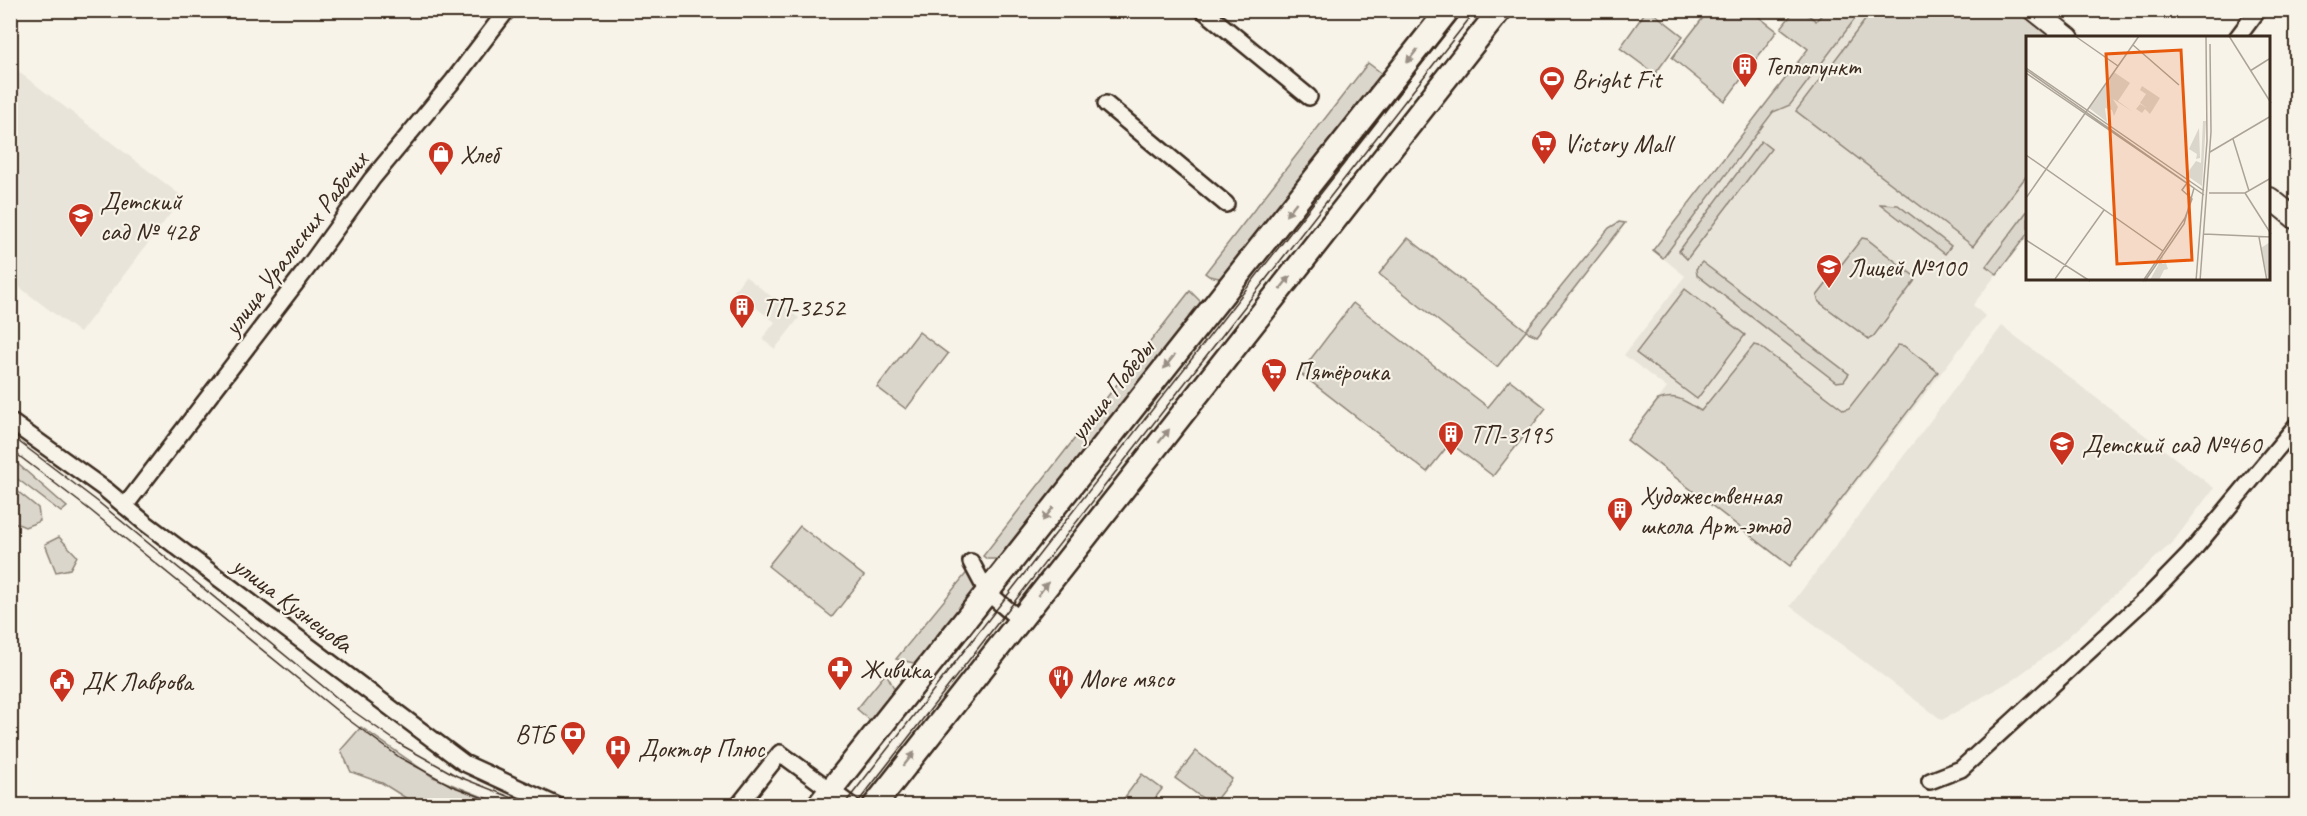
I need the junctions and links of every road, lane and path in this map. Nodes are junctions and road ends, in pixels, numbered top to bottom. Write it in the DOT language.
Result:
graph roads {
  1 [pos="507,10"];
  2 [pos="1203,10"];
  3 [pos="1448,10"];
  4 [pos="1500,10"];
  5 [pos="2034,10"];
  6 [pos="2258,10"];
  7 [pos="2066,36"];
  8 [pos="2238,36"];
  9 [pos="1309,98"];
  10 [pos="1106,104"];
  11 [pos="2271,199"];
  12 [pos="1226,204"];
  13 [pos="2296,219"];
  14 [pos="10,421"];
  15 [pos="2296,426"];
  16 [pos="125,506"];
  17 [pos="970,562"];
  18 [pos="987,592"];
  19 [pos="1019,619"];
  20 [pos="1930,781"];
  21 [pos="825,798"];
  22 [pos="558,806"];
  23 [pos="738,806"];
  24 [pos="852,806"];
  25 [pos="874,806"];
  1 -- 16 [label="street, улица Уральских Рабочих"];
  2 -- 9 [label="street"];
  3 -- 18 [label="main road, улица Победы, one-way"];
  19 -- 4 [label="main road, one-way"];
  5 -- 7 [label="street"];
  6 -- 8 [label="street"];
  10 -- 12 [label="street"];
  11 -- 13 [label="street"];
  14 -- 16 [label="street, улица Кузнецова"];
  15 -- 20 [label="street"];
  16 -- 22 [label="street, улица Кузнецова"];
  17 -- 18 [label="street"];
  18 -- 19 [label="street"];
  18 -- 21 [label="main road, улица Победы"];
  25 -- 19 [label="main road, one-way"];
  21 -- 23 [label="street"];
  21 -- 24 [label="street"];
}
